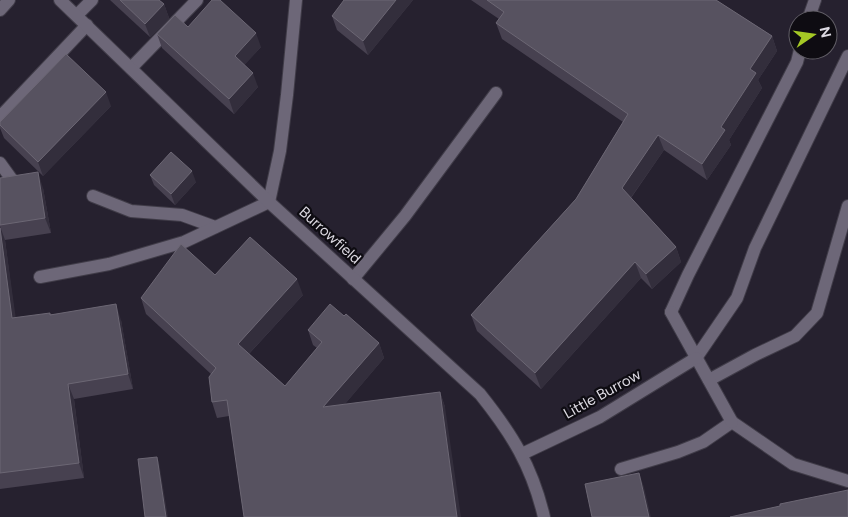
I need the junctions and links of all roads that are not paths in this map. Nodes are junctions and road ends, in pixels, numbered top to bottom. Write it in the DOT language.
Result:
graph roads {
  1 [pos="9,0"];
  2 [pos="60,0"];
  3 [pos="92,0"];
  4 [pos="198,0"];
  5 [pos="296,0"];
  6 [pos="0,10"];
  7 [pos="77,15"];
  8 [pos="87,24"];
  9 [pos="848,56"];
  10 [pos="797,60"];
  11 [pos="131,68"];
  12 [pos="496,93"];
  13 [pos="0,117"];
  14 [pos="0,163"];
  15 [pos="13,181"];
  16 [pos="93,196"];
  17 [pos="269,202"];
  18 [pos="848,206"];
  19 [pos="215,227"];
  20 [pos="40,277"];
  21 [pos="353,279"];
  22 [pos="696,358"];
  23 [pos="709,380"];
  24 [pos="732,422"];
  25 [pos="522,454"];
  26 [pos="621,469"];
  27 [pos="848,481"];
  28 [pos="544,517"];
  1 -- 6 [label="street"];
  2 -- 7 [label="street, Burrowfield"];
  3 -- 7 [label="street"];
  4 -- 11 [label="street"];
  5 -- 17 [label="street"];
  7 -- 8 [label="street, Burrowfield"];
  8 -- 11 [label="street, Burrowfield"];
  8 -- 13 [label="street"];
  9 -- 22 [label="street"];
  10 -- 22 [label="street"];
  11 -- 17 [label="street, Burrowfield"];
  12 -- 21 [label="street"];
  14 -- 15 [label="street"];
  16 -- 19 [label="street"];
  17 -- 19 [label="street"];
  17 -- 21 [label="street, Burrowfield"];
  18 -- 23 [label="street"];
  19 -- 20 [label="street"];
  21 -- 25 [label="street, Burrowfield"];
  22 -- 23 [label="street"];
  22 -- 25 [label="street, Little Burrow"];
  23 -- 24 [label="street"];
  24 -- 26 [label="street"];
  24 -- 27 [label="street"];
  25 -- 28 [label="street, Burrowfield"];
}
